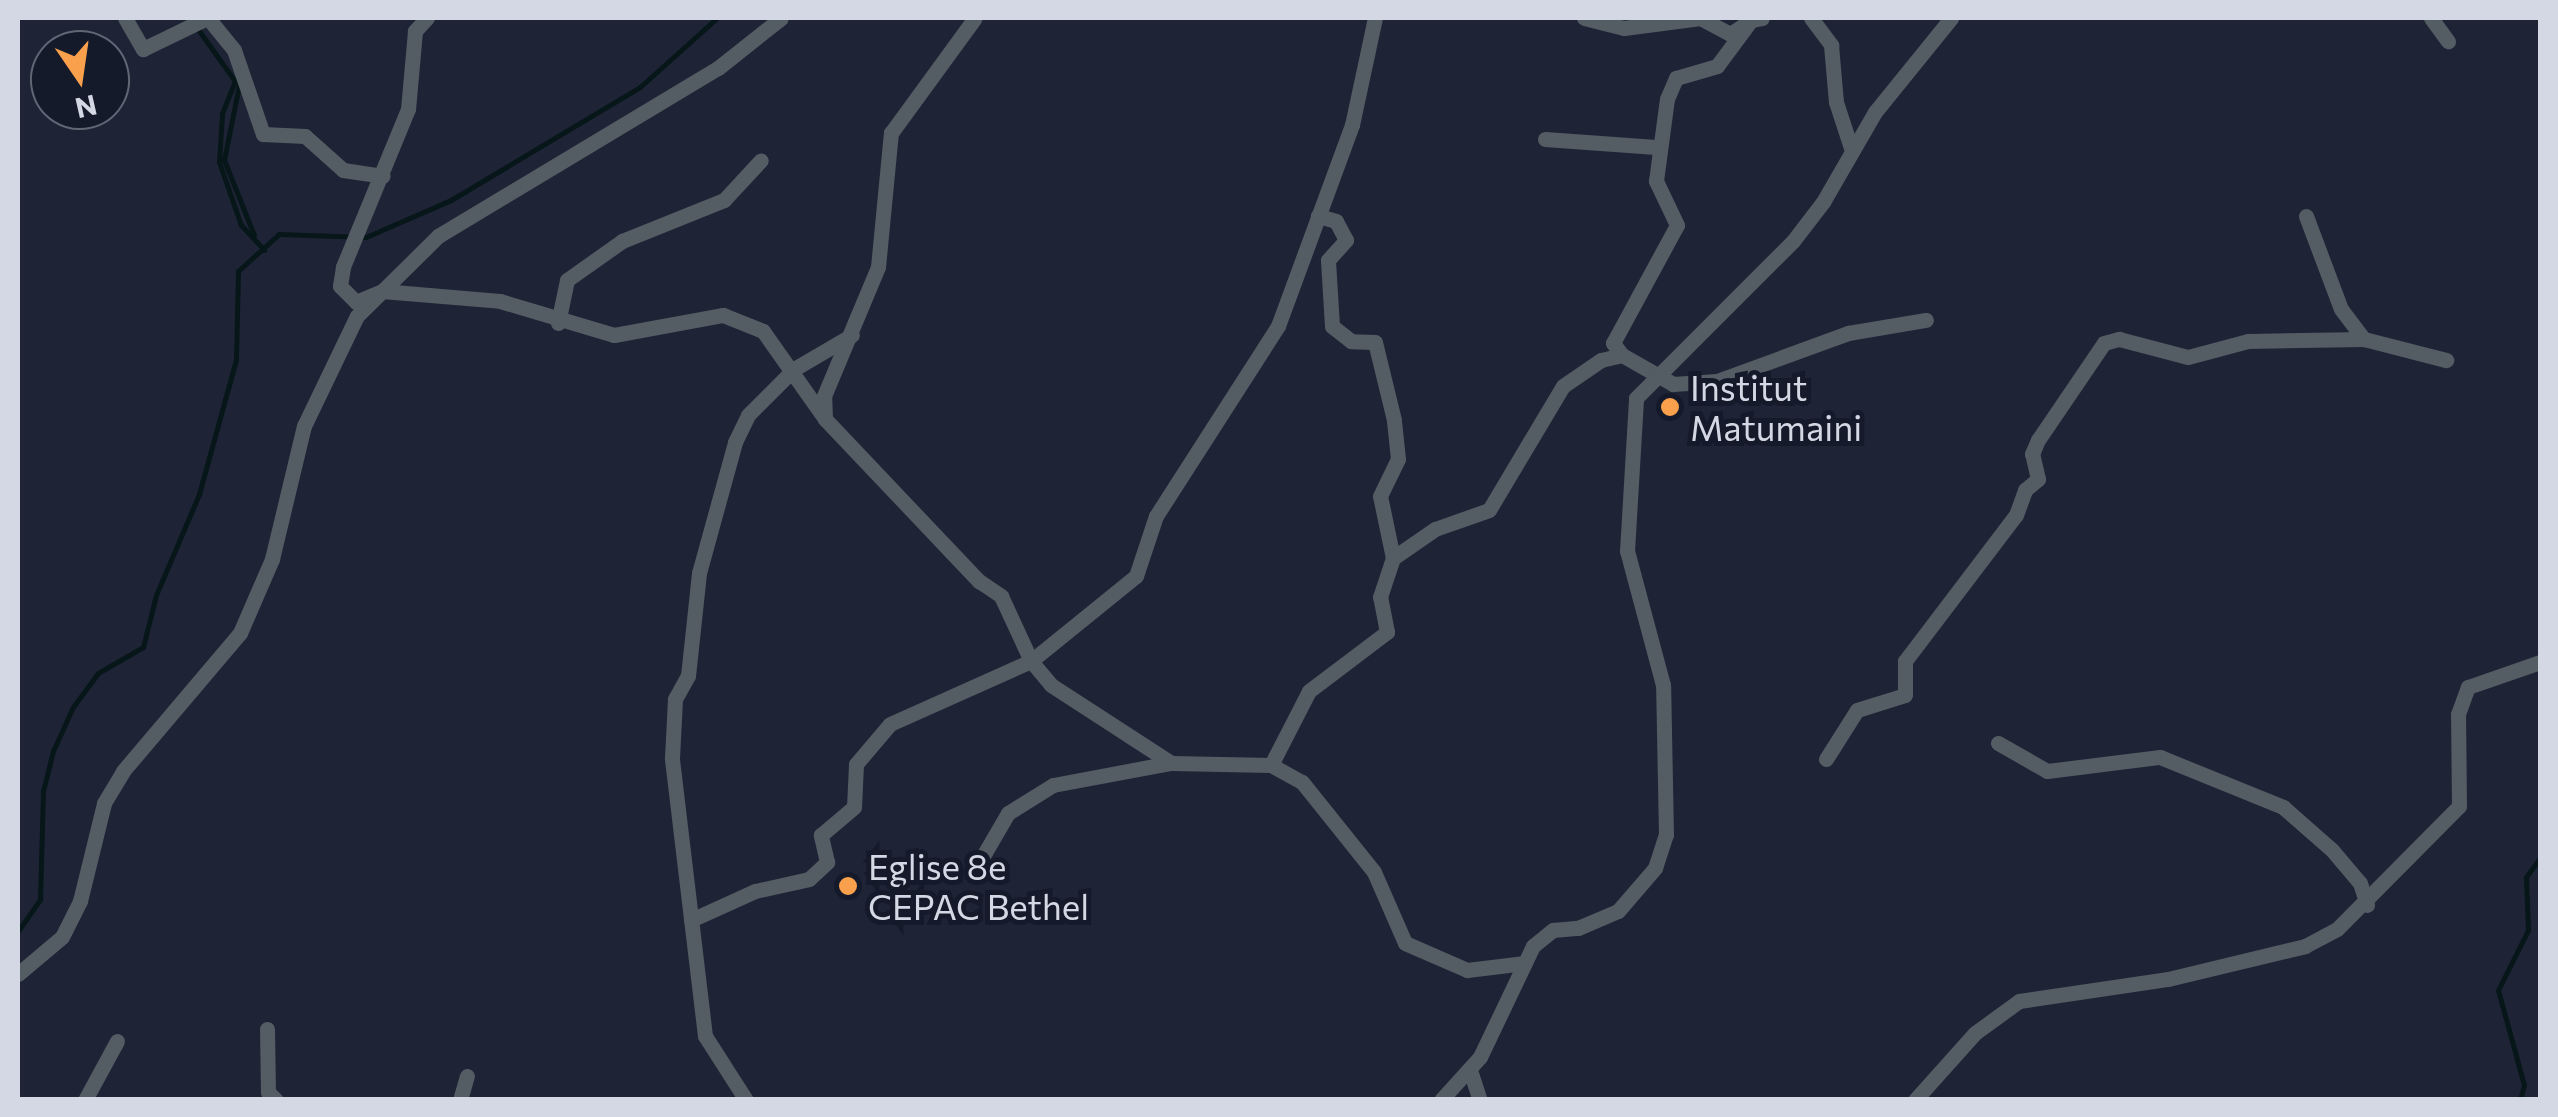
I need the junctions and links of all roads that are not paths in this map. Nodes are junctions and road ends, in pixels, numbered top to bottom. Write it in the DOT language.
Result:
graph roads {
  1 [pos="126,18"];
  2 [pos="207,18"];
  3 [pos="427,18"];
  4 [pos="782,18"];
  5 [pos="975,18"];
  6 [pos="1375,18"];
  7 [pos="1584,18"];
  8 [pos="1811,18"];
  9 [pos="1951,18"];
  10 [pos="2430,18"];
  11 [pos="1756,19"];
  12 [pos="2448,40"];
  13 [pos="1545,139"];
  14 [pos="1656,148"];
  15 [pos="1851,148"];
  16 [pos="761,160"];
  17 [pos="383,176"];
  18 [pos="1318,216"];
  19 [pos="2306,216"];
  20 [pos="382,291"];
  21 [pos="1926,320"];
  22 [pos="558,323"];
  23 [pos="852,336"];
  24 [pos="2364,338"];
  25 [pos="1622,355"];
  26 [pos="2446,360"];
  27 [pos="794,370"];
  28 [pos="1654,373"];
  29 [pos="824,419"];
  30 [pos="1393,558"];
  31 [pos="1032,661"];
  32 [pos="2540,662"];
  33 [pos="1998,743"];
  34 [pos="1826,759"];
  35 [pos="1171,763"];
  36 [pos="1271,765"];
  37 [pos="983,856"];
  38 [pos="2367,905"];
  39 [pos="691,920"];
  40 [pos="1525,964"];
  41 [pos="18,974"];
  42 [pos="266,1029"];
  43 [pos="117,1041"];
  44 [pos="1470,1070"];
  45 [pos="468,1076"];
  46 [pos="85,1100"];
  47 [pos="276,1100"];
  48 [pos="460,1100"];
  49 [pos="746,1100"];
  50 [pos="1442,1100"];
  51 [pos="1480,1100"];
  52 [pos="1915,1100"];
  1 -- 2 [label="street"];
  2 -- 17 [label="street"];
  3 -- 17 [label="street"];
  4 -- 20 [label="street"];
  5 -- 23 [label="street"];
  6 -- 18 [label="street"];
  7 -- 11 [label="street"];
  8 -- 15 [label="street"];
  9 -- 15 [label="street"];
  10 -- 12 [label="street"];
  11 -- 14 [label="street"];
  13 -- 14 [label="street"];
  14 -- 25 [label="street"];
  15 -- 28 [label="street"];
  16 -- 22 [label="street"];
  17 -- 20 [label="street"];
  18 -- 30 [label="street"];
  18 -- 31 [label="street"];
  19 -- 24 [label="street"];
  20 -- 22 [label="street"];
  20 -- 41 [label="street"];
  21 -- 28 [label="street"];
  22 -- 27 [label="street"];
  23 -- 27 [label="street"];
  23 -- 29 [label="street"];
  24 -- 26 [label="street"];
  24 -- 34 [label="street"];
  25 -- 28 [label="street"];
  25 -- 30 [label="street"];
  27 -- 29 [label="street"];
  27 -- 39 [label="street"];
  28 -- 40 [label="street"];
  29 -- 31 [label="street"];
  30 -- 36 [label="street"];
  31 -- 35 [label="street"];
  31 -- 39 [label="street"];
  32 -- 38 [label="street"];
  33 -- 38 [label="street"];
  35 -- 36 [label="street"];
  35 -- 37 [label="street"];
  36 -- 40 [label="street"];
  38 -- 52 [label="street"];
  39 -- 49 [label="street"];
  40 -- 44 [label="street"];
  42 -- 47 [label="street"];
  43 -- 46 [label="street"];
  44 -- 50 [label="street"];
  44 -- 51 [label="street"];
  45 -- 48 [label="street"];
}
